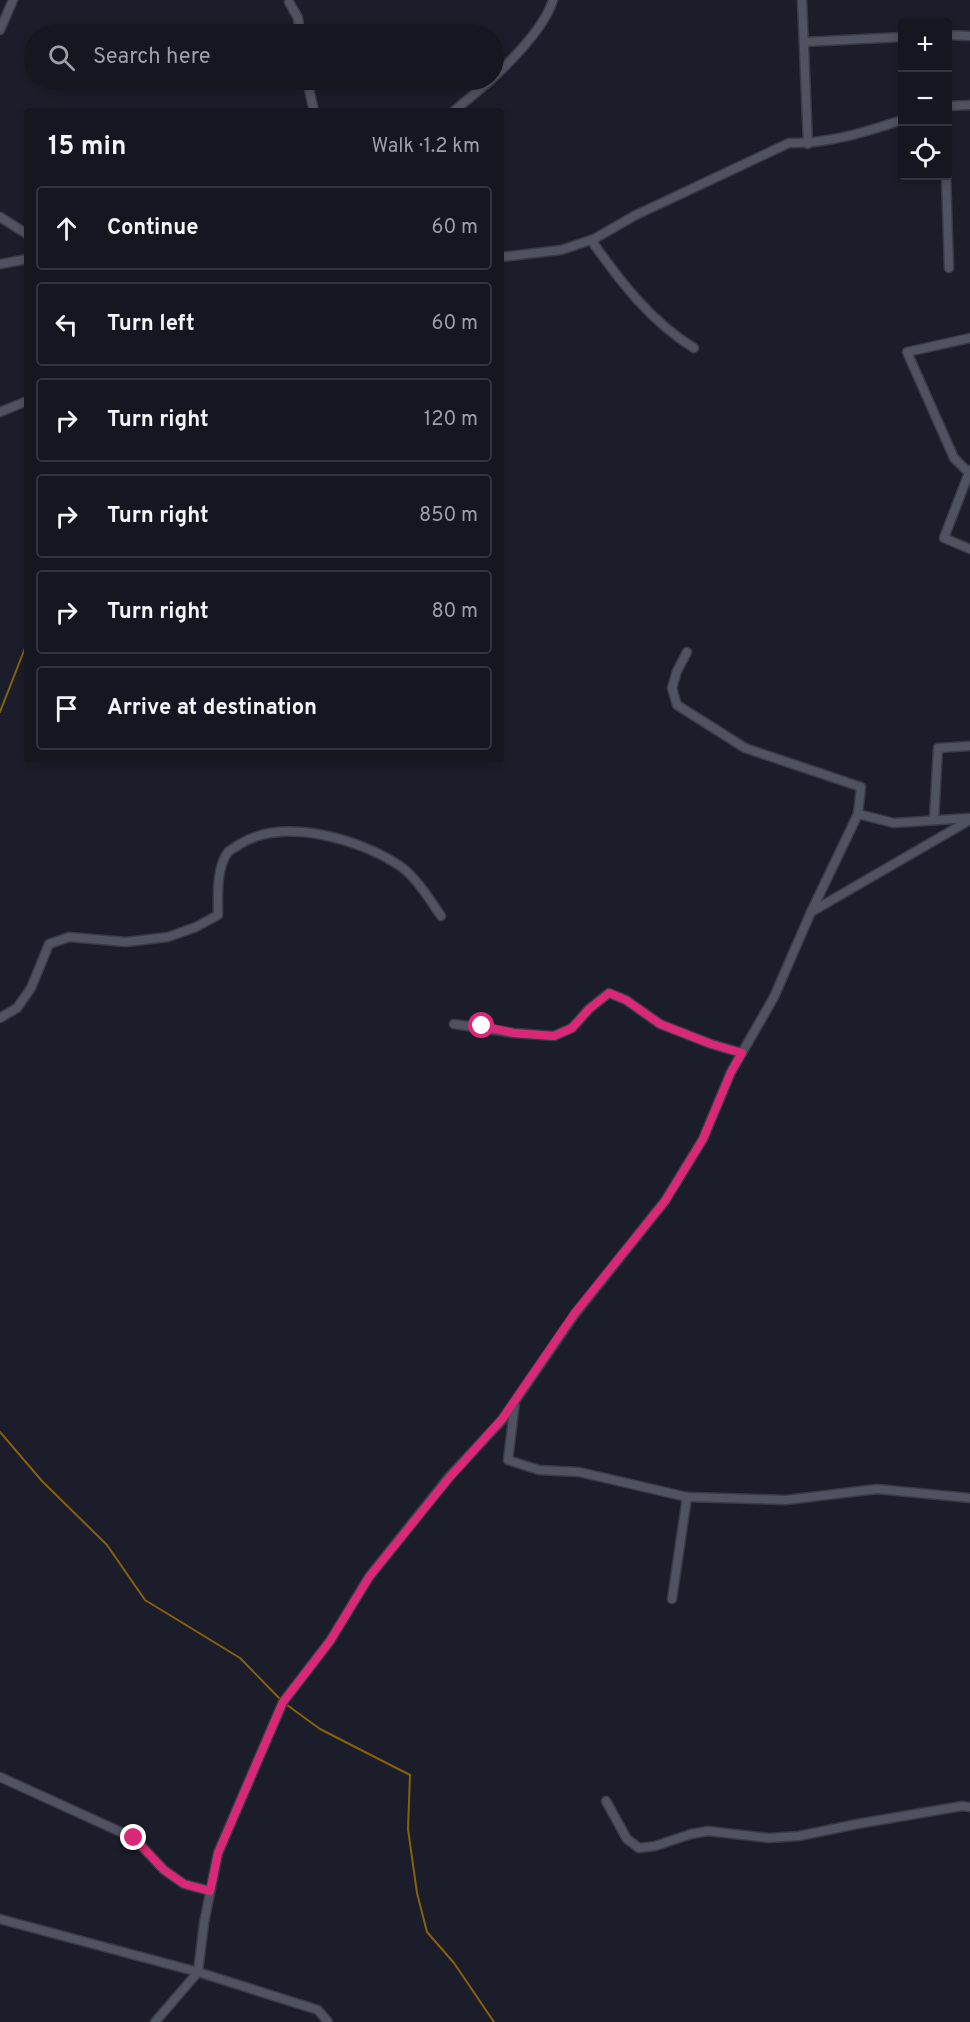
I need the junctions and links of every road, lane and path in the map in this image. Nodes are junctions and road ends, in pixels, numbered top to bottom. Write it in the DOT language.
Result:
graph roads {
  1 [pos="13,0"];
  2 [pos="553,0"];
  3 [pos="802,0"];
  4 [pos="290,2"];
  5 [pos="299,24"];
  6 [pos="0,30"];
  7 [pos="952,35"];
  8 [pos="970,36"];
  9 [pos="898,37"];
  10 [pos="804,42"];
  11 [pos="504,67"];
  12 [pos="309,90"];
  13 [pos="478,90"];
  14 [pos="970,105"];
  15 [pos="952,106"];
  16 [pos="313,108"];
  17 [pos="457,108"];
  18 [pos="898,122"];
  19 [pos="808,144"];
  20 [pos="946,180"];
  21 [pos="0,217"];
  22 [pos="24,232"];
  23 [pos="591,240"];
  24 [pos="504,257"];
  25 [pos="24,260"];
  26 [pos="0,264"];
  27 [pos="950,268"];
  28 [pos="970,338"];
  29 [pos="694,348"];
  30 [pos="24,402"];
  31 [pos="0,412"];
  32 [pos="969,471"];
  33 [pos="970,549"];
  34 [pos="687,652"];
  35 [pos="970,746"];
  36 [pos="858,814"];
  37 [pos="970,819"];
  38 [pos="934,820"];
  39 [pos="811,912"];
  40 [pos="441,916"];
  41 [pos="0,1018"];
  42 [pos="454,1024"];
  43 [pos="742,1053"];
  44 [pos="516,1399"];
  45 [pos="687,1497"];
  46 [pos="970,1498"];
  47 [pos="672,1599"];
  48 [pos="0,1777"];
  49 [pos="606,1801"];
  50 [pos="970,1807"];
  51 [pos="210,1891"];
  52 [pos="0,1919"];
  53 [pos="198,1972"];
  54 [pos="155,2022"];
  55 [pos="328,2022"];
  1 -- 6 [label="street"];
  2 -- 11 [label="street"];
  3 -- 10 [label="street"];
  4 -- 5 [label="street"];
  7 -- 8 [label="street"];
  9 -- 10 [label="street"];
  10 -- 19 [label="street"];
  12 -- 16 [label="street"];
  13 -- 17 [label="street"];
  14 -- 15 [label="street"];
  18 -- 19 [label="street"];
  19 -- 23 [label="street"];
  20 -- 27 [label="street"];
  21 -- 22 [label="street"];
  23 -- 24 [label="street"];
  23 -- 29 [label="street"];
  25 -- 26 [label="street"];
  28 -- 32 [label="street"];
  30 -- 31 [label="street"];
  32 -- 33 [label="street"];
  34 -- 36 [label="street"];
  35 -- 38 [label="street"];
  36 -- 38 [label="street"];
  36 -- 39 [label="street"];
  37 -- 38 [label="street"];
  37 -- 39 [label="street"];
  39 -- 43 [label="street"];
  40 -- 41 [label="street"];
  42 -- 43 [label="street"];
  43 -- 44 [label="street"];
  44 -- 45 [label="street"];
  44 -- 51 [label="street"];
  45 -- 46 [label="street"];
  45 -- 47 [label="street"];
  48 -- 51 [label="street"];
  49 -- 50 [label="street"];
  51 -- 53 [label="street"];
  52 -- 53 [label="street"];
  53 -- 54 [label="street"];
  53 -- 55 [label="street"];
}
